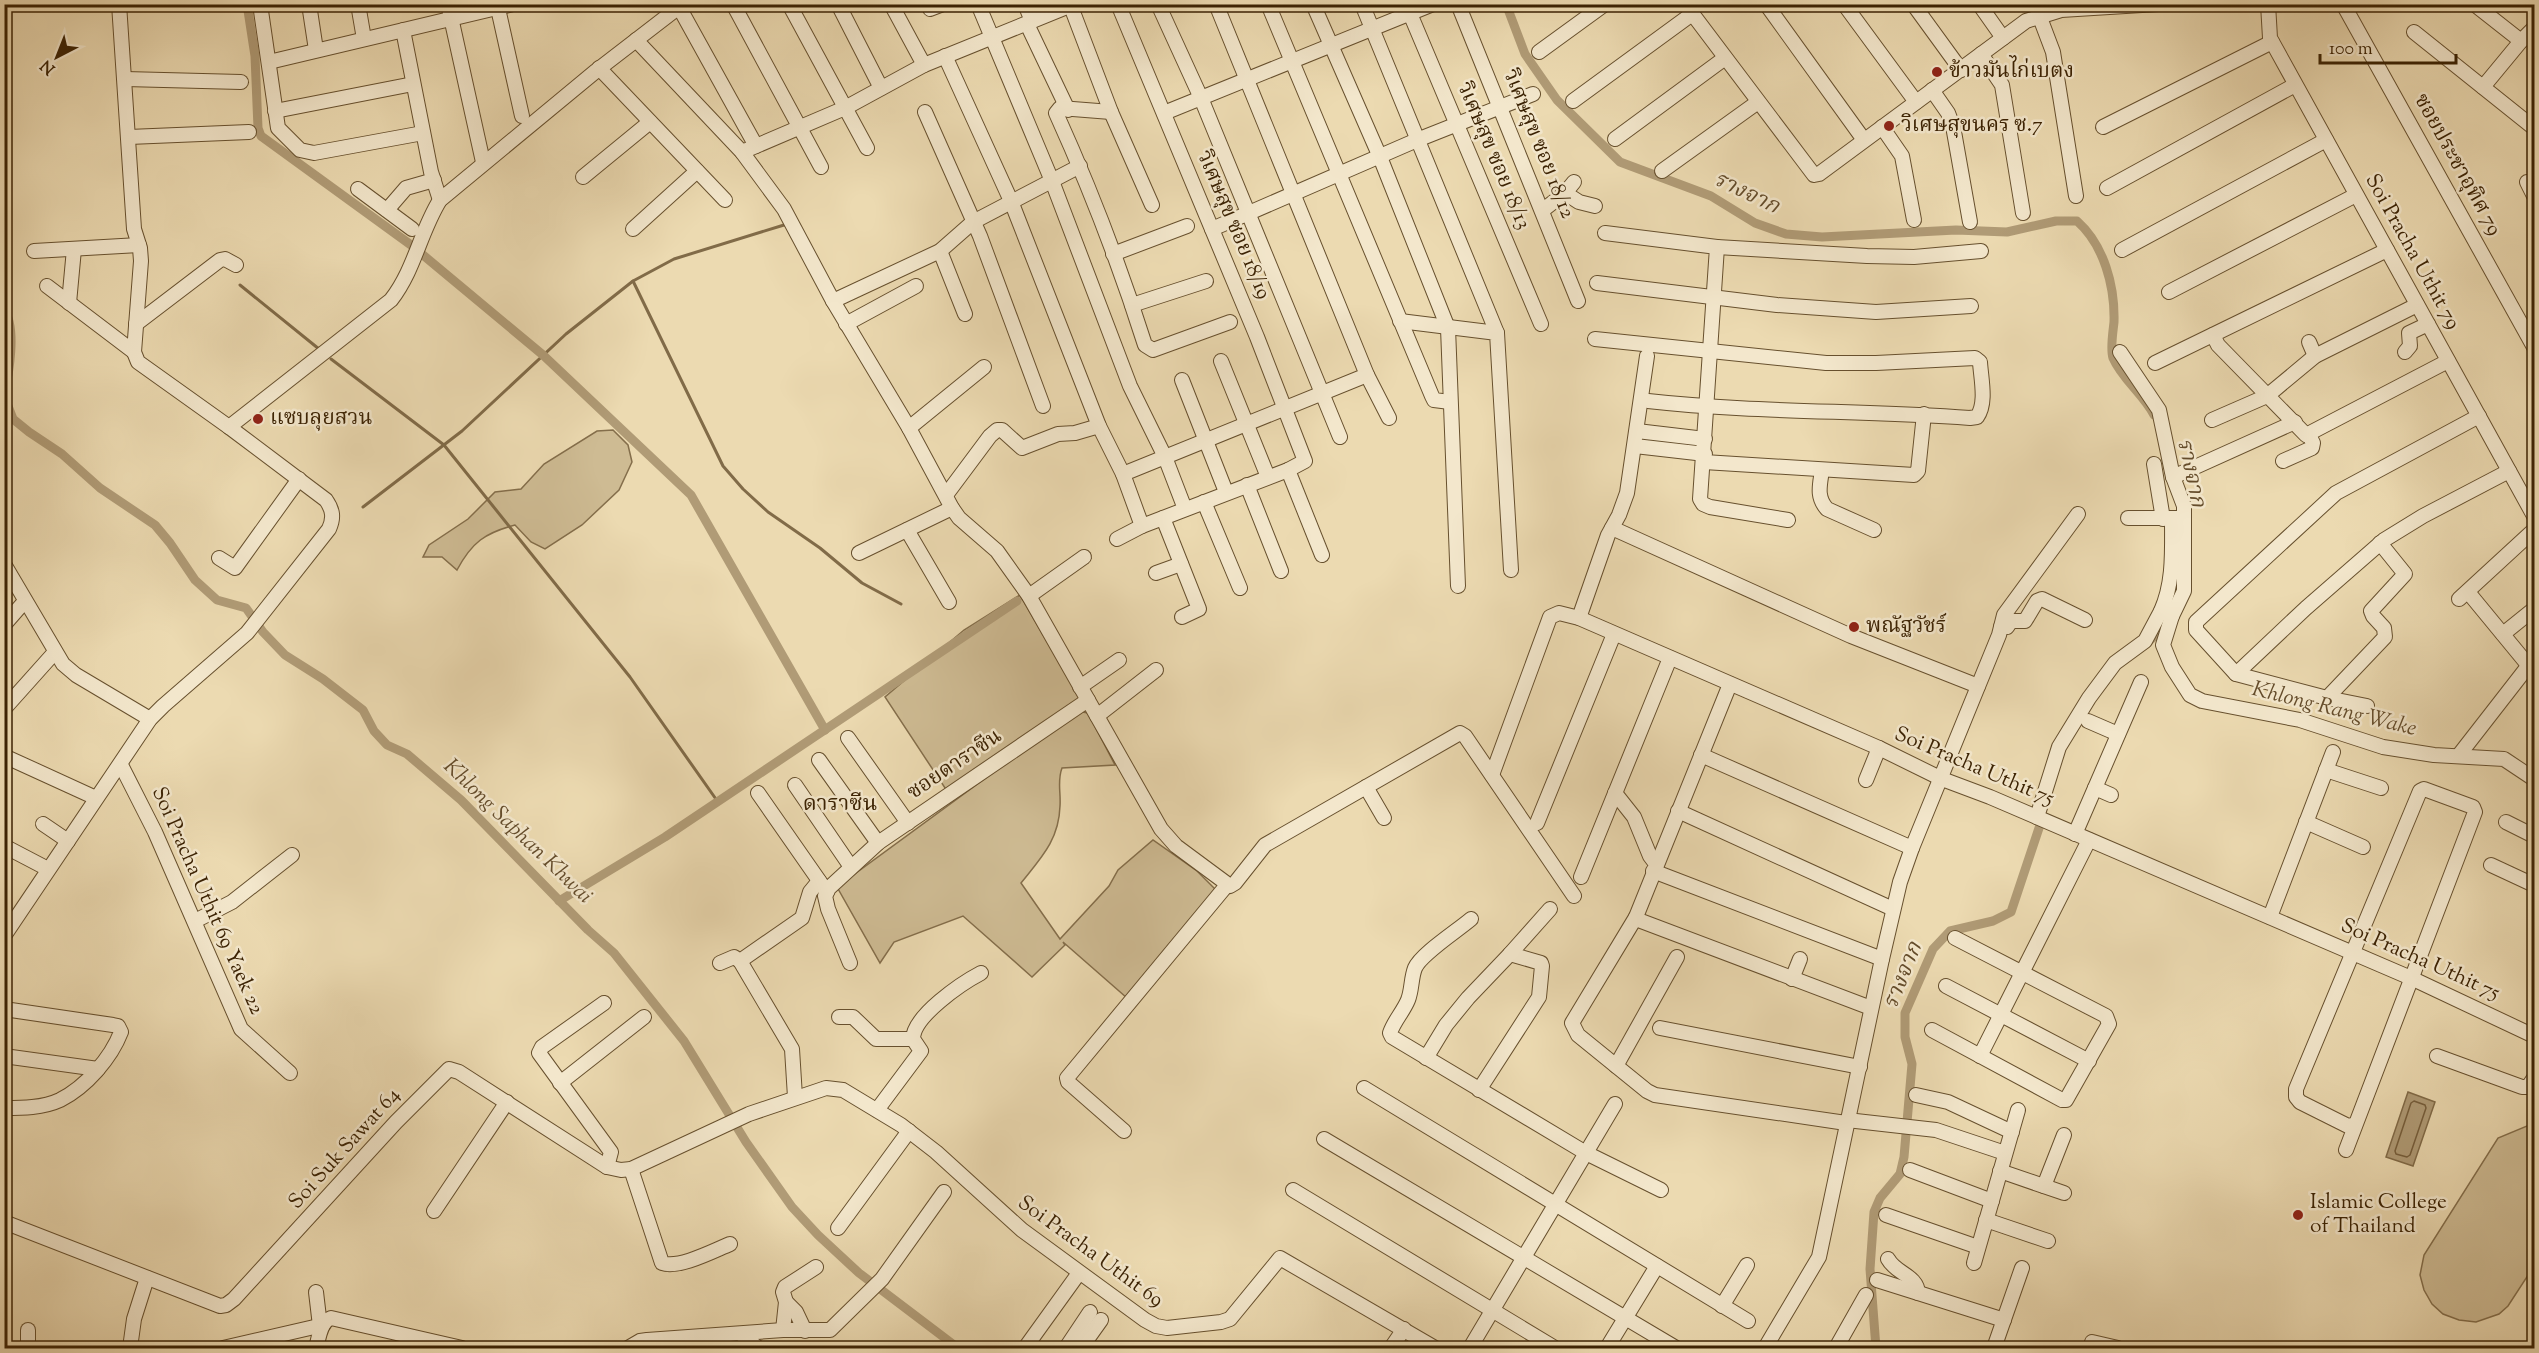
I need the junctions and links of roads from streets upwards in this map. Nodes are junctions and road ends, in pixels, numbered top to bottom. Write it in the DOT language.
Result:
graph roads {
  1 [pos="118,4"];
  2 [pos="260,4"];
  3 [pos="309,4"];
  4 [pos="358,4"];
  5 [pos="447,4"];
  6 [pos="513,4"];
  7 [pos="733,4"];
  8 [pos="789,4"];
  9 [pos="838,4"];
  10 [pos="891,4"];
  11 [pos="978,4"];
  12 [pos="1025,4"];
  13 [pos="1118,4"];
  14 [pos="1158,4"];
  15 [pos="1216,4"];
  16 [pos="1268,4"];
  17 [pos="1313,4"];
  18 [pos="1362,4"];
  19 [pos="1433,4"];
  20 [pos="1458,4"];
  21 [pos="1605,4"];
  22 [pos="1766,4"];
  23 [pos="1844,4"];
  24 [pos="1913,4"];
  25 [pos="1978,4"];
  26 [pos="2158,4"];
  27 [pos="2268,4"];
  28 [pos="2343,4"];
  29 [pos="2474,4"];
  30 [pos="1072,5"];
  31 [pos="498,7"];
  32 [pos="676,7"];
  33 [pos="2060,7"];
  34 [pos="1408,9"];
  35 [pos="1688,9"];
  36 [pos="2039,15"];
  37 [pos="451,19"];
  38 [pos="1030,23"];
  39 [pos="1370,28"];
  40 [pos="2535,28"];
  41 [pos="403,30"];
  42 [pos="2414,32"];
  43 [pos="991,36"];
  44 [pos="2003,38"];
  45 [pos="364,39"];
  46 [pos="636,40"];
  47 [pos="2521,41"];
  48 [pos="2272,42"];
  49 [pos="1329,45"];
  50 [pos="316,50"];
  51 [pos="1539,52"];
  52 [pos="1981,54"];
  53 [pos="945,56"];
  54 [pos="1725,58"];
  55 [pos="1292,61"];
  56 [pos="269,62"];
  57 [pos="924,65"];
  58 [pos="598,69"];
  59 [pos="1961,70"];
  60 [pos="125,79"];
  61 [pos="1247,81"];
  62 [pos="241,82"];
  63 [pos="413,84"];
  64 [pos="2295,85"];
  65 [pos="2483,87"];
  66 [pos="880,88"];
  67 [pos="1932,90"];
  68 [pos="1533,94"];
  69 [pos="1201,98"];
  70 [pos="1573,101"];
  71 [pos="1758,102"];
  72 [pos="1916,102"];
  73 [pos="1500,107"];
  74 [pos="845,108"];
  75 [pos="1068,110"];
  76 [pos="275,111"];
  77 [pos="925,112"];
  78 [pos="1111,112"];
  79 [pos="1164,113"];
  80 [pos="522,116"];
  81 [pos="2532,120"];
  82 [pos="650,122"];
  83 [pos="1457,125"];
  84 [pos="800,127"];
  85 [pos="1882,127"];
  86 [pos="2103,127"];
  87 [pos="249,132"];
  88 [pos="423,133"];
  89 [pos="129,137"];
  90 [pos="1615,140"];
  91 [pos="1864,140"];
  92 [pos="2326,140"];
  93 [pos="1417,141"];
  94 [pos="756,146"];
  95 [pos="867,148"];
  96 [pos="742,152"];
  97 [pos="1380,157"];
  98 [pos="483,162"];
  99 [pos="1080,166"];
  100 [pos="821,167"];
  101 [pos="697,171"];
  102 [pos="1662,171"];
  103 [pos="1340,174"];
  104 [pos="583,177"];
  105 [pos="434,180"];
  106 [pos="1052,181"];
  107 [pos="2527,182"];
  108 [pos="2107,188"];
  109 [pos="358,189"];
  110 [pos="1295,194"];
  111 [pos="2356,195"];
  112 [pos="2076,196"];
  113 [pos="2535,196"];
  114 [pos="440,200"];
  115 [pos="725,200"];
  116 [pos="1011,201"];
  117 [pos="1152,205"];
  118 [pos="1595,206"];
  119 [pos="387,210"];
  120 [pos="1543,210"];
  121 [pos="2023,213"];
  122 [pos="1249,214"];
  123 [pos="1914,220"];
  124 [pos="973,222"];
  125 [pos="1970,222"];
  126 [pos="1187,226"];
  127 [pos="412,229"];
  128 [pos="633,229"];
  129 [pos="1212,229"];
  130 [pos="1605,232"];
  131 [pos="139,245"];
  132 [pos="1717,247"];
  133 [pos="74,249"];
  134 [pos="2122,250"];
  135 [pos="2387,250"];
  136 [pos="34,251"];
  137 [pos="940,251"];
  138 [pos="1981,251"];
  139 [pos="1113,254"];
  140 [pos="236,265"];
  141 [pos="1206,281"];
  142 [pos="1597,283"];
  143 [pos="47,286"];
  144 [pos="916,286"];
  145 [pos="2169,292"];
  146 [pos="1712,298"];
  147 [pos="833,301"];
  148 [pos="1578,301"];
  149 [pos="69,303"];
  150 [pos="1132,305"];
  151 [pos="2417,305"];
  152 [pos="1971,306"];
  153 [pos="964,314"];
  154 [pos="1400,321"];
  155 [pos="1230,322"];
  156 [pos="136,324"];
  157 [pos="846,324"];
  158 [pos="1541,324"];
  159 [pos="2428,324"];
  160 [pos="1448,328"];
  161 [pos="1497,333"];
  162 [pos="2213,335"];
  163 [pos="1595,339"];
  164 [pos="2309,342"];
  165 [pos="2535,347"];
  166 [pos="1709,350"];
  167 [pos="134,352"];
  168 [pos="2120,352"];
  169 [pos="2405,352"];
  170 [pos="1647,356"];
  171 [pos="2315,356"];
  172 [pos="1221,361"];
  173 [pos="2448,361"];
  174 [pos="2155,363"];
  175 [pos="984,367"];
  176 [pos="1367,375"];
  177 [pos="1182,380"];
  178 [pos="1321,394"];
  179 [pos="2267,396"];
  180 [pos="1647,401"];
  181 [pos="1450,402"];
  182 [pos="1043,406"];
  183 [pos="1285,408"];
  184 [pos="1707,408"];
  185 [pos="1924,414"];
  186 [pos="2479,416"];
  187 [pos="1389,418"];
  188 [pos="2212,420"];
  189 [pos="2295,423"];
  190 [pos="1247,425"];
  191 [pos="230,426"];
  192 [pos="1099,426"];
  193 [pos="909,428"];
  194 [pos="1637,431"];
  195 [pos="2308,435"];
  196 [pos="1340,437"];
  197 [pos="1705,438"];
  198 [pos="1206,441"];
  199 [pos="1635,446"];
  200 [pos="1165,458"];
  201 [pos="1704,458"];
  202 [pos="2283,461"];
  203 [pos="2154,465"];
  204 [pos="1288,470"];
  205 [pos="1822,470"];
  206 [pos="2509,471"];
  207 [pos="1123,474"];
  208 [pos="1268,477"];
  209 [pos="2173,477"];
  210 [pos="299,479"];
  211 [pos="1247,485"];
  212 [pos="1226,492"];
  213 [pos="949,501"];
  214 [pos="1204,502"];
  215 [pos="1185,509"];
  216 [pos="2078,514"];
  217 [pos="2535,516"];
  218 [pos="1162,518"];
  219 [pos="2175,518"];
  220 [pos="2128,519"];
  221 [pos="1788,520"];
  222 [pos="1142,526"];
  223 [pos="1612,528"];
  224 [pos="907,530"];
  225 [pos="1875,530"];
  226 [pos="2535,530"];
  227 [pos="1117,539"];
  228 [pos="2380,543"];
  229 [pos="859,554"];
  230 [pos="1322,555"];
  231 [pos="1084,557"];
  232 [pos="219,558"];
  233 [pos="4,564"];
  234 [pos="1181,564"];
  235 [pos="1510,570"];
  236 [pos="1281,571"];
  237 [pos="1156,573"];
  238 [pos="1458,586"];
  239 [pos="1240,588"];
  240 [pos="1029,596"];
  241 [pos="25,601"];
  242 [pos="949,602"];
  243 [pos="2535,609"];
  244 [pos="2166,614"];
  245 [pos="1182,617"];
  246 [pos="1579,618"];
  247 [pos="2085,620"];
  248 [pos="4,625"];
  249 [pos="2001,627"];
  250 [pos="1614,634"];
  251 [pos="2503,634"];
  252 [pos="55,652"];
  253 [pos="1670,658"];
  254 [pos="1119,660"];
  255 [pos="2532,669"];
  256 [pos="1156,670"];
  257 [pos="2236,674"];
  258 [pos="2141,682"];
  259 [pos="1730,684"];
  260 [pos="1080,687"];
  261 [pos="1978,687"];
  262 [pos="2327,698"];
  263 [pos="1088,700"];
  264 [pos="2367,706"];
  265 [pos="4,709"];
  266 [pos="1097,716"];
  267 [pos="150,719"];
  268 [pos="2088,721"];
  269 [pos="2118,734"];
  270 [pos="848,738"];
  271 [pos="1879,748"];
  272 [pos="2332,752"];
  273 [pos="1701,755"];
  274 [pos="2459,755"];
  275 [pos="4,756"];
  276 [pos="819,760"];
  277 [pos="121,765"];
  278 [pos="2326,770"];
  279 [pos="1492,775"];
  280 [pos="1942,778"];
  281 [pos="2535,779"];
  282 [pos="1866,780"];
  283 [pos="795,785"];
  284 [pos="1366,787"];
  285 [pos="2095,788"];
  286 [pos="2381,788"];
  287 [pos="758,793"];
  288 [pos="1616,793"];
  289 [pos="2110,795"];
  290 [pos="96,798"];
  291 [pos="1678,811"];
  292 [pos="1384,818"];
  293 [pos="2042,819"];
  294 [pos="2306,822"];
  295 [pos="2505,822"];
  296 [pos="908,823"];
  297 [pos="1537,823"];
  298 [pos="43,824"];
  299 [pos="2075,834"];
  300 [pos="2535,836"];
  301 [pos="2089,840"];
  302 [pos="68,841"];
  303 [pos="878,843"];
  304 [pos="4,846"];
  305 [pos="2363,847"];
  306 [pos="1912,848"];
  307 [pos="292,855"];
  308 [pos="2491,865"];
  309 [pos="851,867"];
  310 [pos="1655,867"];
  311 [pos="48,869"];
  312 [pos="1581,878"];
  313 [pos="1227,885"];
  314 [pos="2535,885"];
  315 [pos="823,887"];
  316 [pos="1574,896"];
  317 [pos="1550,909"];
  318 [pos="1893,909"];
  319 [pos="1636,917"];
  320 [pos="2270,917"];
  321 [pos="1471,919"];
  322 [pos="195,921"];
  323 [pos="4,936"];
  324 [pos="1954,938"];
  325 [pos="2354,953"];
  326 [pos="1510,954"];
  327 [pos="1677,957"];
  328 [pos="1800,959"];
  329 [pos="1882,959"];
  330 [pos="740,961"];
  331 [pos="720,963"];
  332 [pos="850,963"];
  333 [pos="981,973"];
  334 [pos="2022,973"];
  335 [pos="2412,978"];
  336 [pos="1792,979"];
  337 [pos="1947,986"];
  338 [pos="604,1003"];
  339 [pos="1871,1008"];
  340 [pos="4,1009"];
  341 [pos="2001,1015"];
  342 [pos="644,1017"];
  343 [pos="839,1017"];
  344 [pos="1660,1028"];
  345 [pos="1932,1030"];
  346 [pos="2535,1036"];
  347 [pos="913,1039"];
  348 [pos="4,1056"];
  349 [pos="1980,1056"];
  350 [pos="2437,1056"];
  351 [pos="1426,1058"];
  352 [pos="2089,1061"];
  353 [pos="1616,1066"];
  354 [pos="1860,1067"];
  355 [pos="98,1069"];
  356 [pos="290,1073"];
  357 [pos="2535,1078"];
  358 [pos="560,1083"];
  359 [pos="1364,1088"];
  360 [pos="1479,1090"];
  361 [pos="1916,1095"];
  362 [pos="795,1097"];
  363 [pos="507,1102"];
  364 [pos="1615,1104"];
  365 [pos="4,1108"];
  366 [pos="877,1110"];
  367 [pos="2018,1110"];
  368 [pos="1847,1121"];
  369 [pos="2356,1124"];
  370 [pos="716,1131"];
  371 [pos="909,1131"];
  372 [pos="1124,1131"];
  373 [pos="2012,1132"];
  374 [pos="2064,1135"];
  375 [pos="1324,1139"];
  376 [pos="2346,1150"];
  377 [pos="1586,1153"];
  378 [pos="2005,1153"];
  379 [pos="608,1167"];
  380 [pos="631,1169"];
  381 [pos="1910,1170"];
  382 [pos="2000,1171"];
  383 [pos="952,1183"];
  384 [pos="2044,1186"];
  385 [pos="1293,1190"];
  386 [pos="1661,1190"];
  387 [pos="2064,1193"];
  388 [pos="1992,1200"];
  389 [pos="1556,1204"];
  390 [pos="434,1211"];
  391 [pos="1886,1215"];
  392 [pos="1986,1220"];
  393 [pos="4,1222"];
  394 [pos="838,1228"];
  395 [pos="2048,1241"];
  396 [pos="730,1244"];
  397 [pos="1978,1247"];
  398 [pos="1524,1258"];
  399 [pos="1888,1259"];
  400 [pos="1974,1263"];
  401 [pos="1747,1265"];
  402 [pos="1657,1266"];
  403 [pos="816,1268"];
  404 [pos="2022,1268"];
  405 [pos="1079,1273"];
  406 [pos="147,1278"];
  407 [pos="1877,1280"];
  408 [pos="1104,1291"];
  409 [pos="315,1293"];
  410 [pos="1918,1293"];
  411 [pos="1866,1295"];
  412 [pos="1116,1300"];
  413 [pos="786,1302"];
  414 [pos="1722,1305"];
  415 [pos="1098,1312"];
  416 [pos="1492,1312"];
  417 [pos="1624,1319"];
  418 [pos="2004,1320"];
  419 [pos="1748,1321"];
  420 [pos="321,1326"];
  421 [pos="1404,1329"];
  422 [pos="28,1330"];
  423 [pos="783,1330"];
  424 [pos="805,1330"];
  425 [pos="741,1334"];
  426 [pos="647,1340"];
  427 [pos="1080,1342"];
  428 [pos="2092,1342"];
  429 [pos="28,1348"];
  430 [pos="130,1348"];
  431 [pos="223,1348"];
  432 [pos="316,1348"];
  433 [pos="462,1348"];
  434 [pos="628,1348"];
  435 [pos="660,1348"];
  436 [pos="758,1348"];
  437 [pos="1025,1348"];
  438 [pos="1066,1348"];
  439 [pos="1391,1348"];
  440 [pos="1435,1348"];
  441 [pos="1470,1348"];
  442 [pos="1554,1348"];
  443 [pos="1606,1348"];
  444 [pos="1676,1348"];
  445 [pos="1765,1348"];
  446 [pos="1836,1348"];
  447 [pos="1994,1348"];
  448 [pos="2118,1348"];
  1 -- 60 [label="street"];
  2 -- 56 [label="street"];
  3 -- 50 [label="street"];
  4 -- 45 [label="street"];
  5 -- 37 [label="street"];
  6 -- 31 [label="street"];
  7 -- 84 [label="street"];
  8 -- 74 [label="street"];
  9 -- 66 [label="street"];
  10 -- 57 [label="street"];
  11 -- 43 [label="street"];
  12 -- 38 [label="street"];
  13 -- 79 [label="street, วิเศษสุข ซอย 18/19"];
  14 -- 69 [label="street"];
  15 -- 61 [label="street"];
  16 -- 55 [label="street"];
  17 -- 49 [label="street"];
  18 -- 39 [label="street"];
  19 -- 34 [label="street"];
  20 -- 73 [label="street, วิเศษสุข ซอย 18/12"];
  21 -- 51 [label="street"];
  22 -- 91 [label="street"];
  23 -- 72 [label="street"];
  24 -- 59 [label="street"];
  25 -- 44 [label="street"];
  26 -- 33 [label="street"];
  27 -- 48 [label="street, Soi Pracha Uthit 79"];
  28 -- 165 [label="street, ซอยประชาอุทิศ 79"];
  29 -- 47 [label="street"];
  30 -- 38 [label="street"];
  30 -- 78 [label="street"];
  31 -- 37 [label="street"];
  31 -- 80 [label="street"];
  32 -- 46 [label="street"];
  32 -- 94 [label="street"];
  33 -- 36 [label="street"];
  34 -- 39 [label="street"];
  34 -- 83 [label="street, วิเศษสุข ซอย 18/13"];
  35 -- 54 [label="street"];
  35 -- 70 [label="street"];
  36 -- 44 [label="street"];
  36 -- 112 [label="street"];
  37 -- 41 [label="street"];
  37 -- 98 [label="street"];
  38 -- 43 [label="street"];
  38 -- 75 [label="street"];
  39 -- 49 [label="street"];
  39 -- 93 [label="street"];
  40 -- 47 [label="street"];
  41 -- 45 [label="street"];
  41 -- 63 [label="street"];
  42 -- 65 [label="street"];
  43 -- 53 [label="street"];
  43 -- 106 [label="street"];
  44 -- 52 [label="street"];
  45 -- 50 [label="street"];
  46 -- 58 [label="street"];
  46 -- 96 [label="street"];
  47 -- 65 [label="street"];
  48 -- 64 [label="street, Soi Pracha Uthit 79"];
  48 -- 86 [label="street"];
  49 -- 55 [label="street"];
  49 -- 97 [label="street"];
  50 -- 56 [label="street"];
  52 -- 59 [label="street"];
  52 -- 121 [label="street"];
  53 -- 57 [label="street"];
  53 -- 116 [label="street"];
  54 -- 71 [label="street"];
  54 -- 90 [label="street"];
  55 -- 61 [label="street"];
  55 -- 103 [label="street"];
  56 -- 76 [label="street"];
  57 -- 66 [label="street"];
  58 -- 82 [label="street"];
  58 -- 98 [label="street"];
  59 -- 67 [label="street"];
  60 -- 62 [label="street"];
  60 -- 89 [label="street"];
  61 -- 69 [label="street"];
  61 -- 110 [label="street"];
  63 -- 76 [label="street"];
  63 -- 88 [label="street"];
  64 -- 92 [label="street, Soi Pracha Uthit 79"];
  64 -- 108 [label="street"];
  65 -- 81 [label="street"];
  66 -- 74 [label="street"];
  67 -- 72 [label="street"];
  67 -- 125 [label="street"];
  68 -- 73 [label="street"];
  69 -- 79 [label="street"];
  69 -- 122 [label="street"];
  71 -- 91 [label="street"];
  71 -- 102 [label="street"];
  72 -- 85 [label="street"];
  73 -- 83 [label="street"];
  73 -- 120 [label="street, วิเศษสุข ซอย 18/12"];
  74 -- 84 [label="street"];
  74 -- 95 [label="street"];
  75 -- 78 [label="street"];
  75 -- 99 [label="street"];
  76 -- 88 [label="street"];
  77 -- 124 [label="street"];
  78 -- 117 [label="street"];
  79 -- 129 [label="street, วิเศษสุข ซอย 18/19"];
  82 -- 101 [label="street"];
  82 -- 104 [label="street"];
  83 -- 93 [label="street"];
  83 -- 158 [label="street, วิเศษสุข ซอย 18/13"];
  84 -- 94 [label="street"];
  84 -- 100 [label="street"];
  85 -- 91 [label="street"];
  85 -- 123 [label="street"];
  87 -- 89 [label="street"];
  88 -- 105 [label="street"];
  89 -- 131 [label="street"];
  92 -- 111 [label="street, Soi Pracha Uthit 79"];
  92 -- 134 [label="street"];
  93 -- 97 [label="street"];
  93 -- 161 [label="street"];
  94 -- 96 [label="street"];
  96 -- 147 [label="street"];
  97 -- 103 [label="street"];
  97 -- 160 [label="street"];
  98 -- 114 [label="street"];
  99 -- 106 [label="street"];
  99 -- 139 [label="street"];
  101 -- 115 [label="street"];
  101 -- 128 [label="street"];
  103 -- 110 [label="street"];
  103 -- 154 [label="street"];
  105 -- 114 [label="street"];
  105 -- 119 [label="street"];
  106 -- 116 [label="street"];
  106 -- 200 [label="street"];
  107 -- 113 [label="street"];
  109 -- 119 [label="street"];
  110 -- 122 [label="street"];
  110 -- 176 [label="street"];
  111 -- 135 [label="street, Soi Pracha Uthit 79"];
  111 -- 145 [label="street"];
  114 -- 191 [label="street"];
  116 -- 124 [label="street"];
  116 -- 192 [label="street"];
  118 -- 120 [label="street"];
  119 -- 127 [label="street"];
  120 -- 148 [label="street, วิเศษสุข ซอย 18/12"];
  122 -- 129 [label="street"];
  122 -- 178 [label="street"];
  124 -- 137 [label="street"];
  124 -- 182 [label="street"];
  126 -- 139 [label="street"];
  129 -- 183 [label="street, วิเศษสุข ซอย 18/19"];
  130 -- 132 [label="street"];
  131 -- 133 [label="street"];
  131 -- 156 [label="street"];
  132 -- 138 [label="street"];
  132 -- 146 [label="street"];
  133 -- 136 [label="street"];
  133 -- 149 [label="street"];
  135 -- 151 [label="street, Soi Pracha Uthit 79"];
  135 -- 162 [label="street"];
  137 -- 147 [label="street"];
  137 -- 153 [label="street"];
  139 -- 150 [label="street"];
  140 -- 156 [label="street"];
  141 -- 150 [label="street"];
  142 -- 146 [label="street"];
  143 -- 149 [label="street"];
  144 -- 157 [label="street"];
  146 -- 152 [label="street"];
  146 -- 166 [label="street"];
  147 -- 157 [label="street"];
  149 -- 167 [label="street"];
  150 -- 155 [label="street"];
  151 -- 159 [label="street, Soi Pracha Uthit 79"];
  151 -- 171 [label="street"];
  154 -- 160 [label="street"];
  154 -- 181 [label="street"];
  156 -- 167 [label="street"];
  157 -- 193 [label="street"];
  159 -- 169 [label="street"];
  159 -- 173 [label="street, Soi Pracha Uthit 79"];
  160 -- 161 [label="street"];
  160 -- 181 [label="street"];
  161 -- 235 [label="street"];
  162 -- 174 [label="street"];
  162 -- 179 [label="street"];
  163 -- 166 [label="street"];
  164 -- 171 [label="street"];
  166 -- 184 [label="street"];
  166 -- 185 [label="street"];
  167 -- 191 [label="street"];
  168 -- 209 [label="street"];
  170 -- 194 [label="street"];
  171 -- 179 [label="street"];
  172 -- 190 [label="street"];
  173 -- 186 [label="street, Soi Pracha Uthit 79"];
  173 -- 195 [label="street"];
  175 -- 193 [label="street"];
  176 -- 178 [label="street"];
  176 -- 187 [label="street"];
  177 -- 198 [label="street"];
  178 -- 183 [label="street"];
  178 -- 196 [label="street"];
  179 -- 188 [label="street"];
  179 -- 189 [label="street"];
  180 -- 184 [label="street"];
  181 -- 238 [label="street"];
  183 -- 190 [label="street"];
  183 -- 204 [label="street, วิเศษสุข ซอย 18/19"];
  184 -- 185 [label="street"];
  184 -- 197 [label="street"];
  185 -- 205 [label="street"];
  186 -- 206 [label="street, Soi Pracha Uthit 79"];
  186 -- 257 [label="street"];
  189 -- 195 [label="street"];
  189 -- 209 [label="street"];
  190 -- 198 [label="street"];
  190 -- 208 [label="street"];
  191 -- 210 [label="street"];
  192 -- 207 [label="street"];
  192 -- 213 [label="street"];
  193 -- 213 [label="street"];
  194 -- 197 [label="street"];
  194 -- 199 [label="street"];
  195 -- 202 [label="street"];
  197 -- 201 [label="street"];
  198 -- 200 [label="street"];
  198 -- 212 [label="street"];
  199 -- 201 [label="street"];
  199 -- 223 [label="street"];
  200 -- 207 [label="street"];
  200 -- 215 [label="street"];
  201 -- 205 [label="street"];
  201 -- 221 [label="street"];
  203 -- 219 [label="street"];
  204 -- 208 [label="street"];
  204 -- 230 [label="street"];
  205 -- 225 [label="street"];
  206 -- 217 [label="street, Soi Pracha Uthit 79"];
  206 -- 228 [label="street"];
  207 -- 222 [label="street"];
  208 -- 211 [label="street"];
  209 -- 219 [label="street"];
  210 -- 232 [label="street"];
  210 -- 267 [label="street"];
  211 -- 212 [label="street"];
  211 -- 236 [label="street"];
  212 -- 214 [label="street"];
  213 -- 224 [label="street"];
  213 -- 240 [label="street"];
  214 -- 215 [label="street"];
  214 -- 239 [label="street"];
  215 -- 218 [label="street"];
  216 -- 249 [label="street"];
  218 -- 222 [label="street"];
  218 -- 234 [label="street"];
  219 -- 220 [label="street"];
  219 -- 244 [label="street"];
  222 -- 227 [label="street"];
  223 -- 246 [label="street"];
  223 -- 261 [label="street"];
  224 -- 229 [label="street"];
  224 -- 242 [label="street"];
  226 -- 251 [label="street"];
  228 -- 257 [label="street"];
  228 -- 262 [label="street"];
  231 -- 240 [label="street"];
  233 -- 241 [label="street"];
  234 -- 237 [label="street"];
  234 -- 245 [label="street"];
  240 -- 260 [label="street"];
  241 -- 248 [label="street"];
  241 -- 252 [label="street"];
  243 -- 251 [label="street"];
  244 -- 274 [label="street"];
  244 -- 293 [label="street"];
  246 -- 250 [label="street, Soi Pracha Uthit 75"];
  246 -- 279 [label="street, Soi Pracha Uthit 75"];
  247 -- 249 [label="street"];
  249 -- 261 [label="street"];
  250 -- 253 [label="street, Soi Pracha Uthit 75"];
  250 -- 297 [label="street"];
  251 -- 255 [label="street"];
  252 -- 265 [label="street"];
  252 -- 267 [label="street"];
  253 -- 259 [label="street, Soi Pracha Uthit 75"];
  253 -- 288 [label="street"];
  254 -- 260 [label="street"];
  255 -- 274 [label="street"];
  256 -- 266 [label="street"];
  257 -- 262 [label="street"];
  258 -- 269 [label="street"];
  259 -- 271 [label="street, Soi Pracha Uthit 75"];
  259 -- 273 [label="street"];
  260 -- 263 [label="street"];
  261 -- 280 [label="street"];
  262 -- 264 [label="street"];
  263 -- 266 [label="street"];
  263 -- 296 [label="street, ซอยดาราซีน"];
  266 -- 313 [label="street"];
  267 -- 277 [label="street"];
  268 -- 269 [label="street"];
  269 -- 285 [label="street"];
  270 -- 296 [label="street"];
  271 -- 280 [label="street, Soi Pracha Uthit 75"];
  271 -- 282 [label="street"];
  272 -- 278 [label="street"];
  273 -- 291 [label="street"];
  273 -- 306 [label="street"];
  274 -- 281 [label="street"];
  275 -- 290 [label="street"];
  276 -- 303 [label="street"];
  277 -- 290 [label="street"];
  277 -- 322 [label="street, Soi Pracha Uthit 69 Yaek 22"];
  278 -- 286 [label="street"];
  278 -- 294 [label="street"];
  279 -- 284 [label="street"];
  279 -- 316 [label="street"];
  280 -- 293 [label="street, Soi Pracha Uthit 75"];
  280 -- 306 [label="street"];
  283 -- 309 [label="street"];
  284 -- 292 [label="street"];
  284 -- 313 [label="street"];
  285 -- 289 [label="street"];
  285 -- 299 [label="street"];
  287 -- 315 [label="street"];
  288 -- 310 [label="street"];
  288 -- 312 [label="street"];
  290 -- 302 [label="street"];
  291 -- 310 [label="street"];
  291 -- 318 [label="street"];
  293 -- 299 [label="street, Soi Pracha Uthit 75"];
  294 -- 305 [label="street"];
  294 -- 320 [label="street"];
  295 -- 300 [label="street"];
  296 -- 303 [label="street, ซอยดาราซีน"];
  298 -- 302 [label="street"];
  299 -- 301 [label="street, Soi Pracha Uthit 75"];
  301 -- 320 [label="street, Soi Pracha Uthit 75"];
  301 -- 334 [label="street"];
  302 -- 311 [label="street"];
  303 -- 309 [label="street, ซอยดาราซีน"];
  304 -- 311 [label="street"];
  306 -- 318 [label="street"];
  307 -- 322 [label="street"];
  308 -- 314 [label="street"];
  309 -- 315 [label="street, ซอยดาราซีน"];
  310 -- 319 [label="street"];
  310 -- 329 [label="street"];
  311 -- 323 [label="street"];
  313 -- 372 [label="street"];
  315 -- 330 [label="street"];
  315 -- 332 [label="street"];
  317 -- 326 [label="street"];
  318 -- 329 [label="street"];
  319 -- 336 [label="street"];
  319 -- 353 [label="street"];
  320 -- 325 [label="street, Soi Pracha Uthit 75"];
  321 -- 351 [label="street"];
  322 -- 356 [label="street, Soi Pracha Uthit 69 Yaek 22"];
  324 -- 334 [label="street"];
  325 -- 335 [label="street, Soi Pracha Uthit 75"];
  325 -- 335 [label="street"];
  325 -- 369 [label="street"];
  326 -- 351 [label="street"];
  326 -- 360 [label="street"];
  327 -- 353 [label="street"];
  328 -- 336 [label="street"];
  329 -- 339 [label="street"];
  330 -- 331 [label="street"];
  330 -- 362 [label="street"];
  333 -- 347 [label="street"];
  334 -- 341 [label="street"];
  334 -- 352 [label="street"];
  335 -- 346 [label="street, Soi Pracha Uthit 75"];
  335 -- 369 [label="street"];
  336 -- 339 [label="street"];
  337 -- 341 [label="street"];
  338 -- 358 [label="street"];
  339 -- 354 [label="street"];
  340 -- 355 [label="street"];
  341 -- 349 [label="street"];
  341 -- 352 [label="street"];
  342 -- 358 [label="street"];
  343 -- 347 [label="street"];
  344 -- 354 [label="street"];
  345 -- 349 [label="street"];
  347 -- 366 [label="street"];
  348 -- 355 [label="street"];
  349 -- 352 [label="street"];
  350 -- 357 [label="street"];
  351 -- 360 [label="street"];
  353 -- 368 [label="street"];
  354 -- 368 [label="street"];
  355 -- 365 [label="street"];
  358 -- 379 [label="street"];
  359 -- 389 [label="street"];
  360 -- 377 [label="street"];
  361 -- 373 [label="street"];
  362 -- 366 [label="street, Soi Pracha Uthit 69"];
  362 -- 370 [label="street, Soi Pracha Uthit 69"];
  363 -- 379 [label="street, Soi Suk Sawat 64"];
  363 -- 390 [label="street"];
  363 -- 406 [label="street, Soi Suk Sawat 64"];
  364 -- 377 [label="street"];
  366 -- 371 [label="street, Soi Pracha Uthit 69"];
  367 -- 373 [label="street"];
  368 -- 378 [label="street"];
  368 -- 445 [label="street"];
  369 -- 376 [label="street"];
  370 -- 380 [label="street, Soi Suk Sawat 64"];
  371 -- 383 [label="street, Soi Pracha Uthit 69"];
  371 -- 394 [label="street"];
  373 -- 378 [label="street"];
  374 -- 384 [label="street"];
  375 -- 398 [label="street"];
  377 -- 386 [label="street"];
  377 -- 389 [label="street"];
  378 -- 382 [label="street"];
  379 -- 380 [label="street, Soi Suk Sawat 64"];
  380 -- 396 [label="street"];
  381 -- 388 [label="street"];
  382 -- 384 [label="street"];
  382 -- 388 [label="street"];
  383 -- 405 [label="street, Soi Pracha Uthit 69"];
  383 -- 424 [label="street"];
  384 -- 387 [label="street"];
  385 -- 416 [label="street"];
  388 -- 392 [label="street"];
  389 -- 398 [label="street"];
  389 -- 402 [label="street"];
  391 -- 397 [label="street"];
  392 -- 395 [label="street"];
  392 -- 397 [label="street"];
  393 -- 406 [label="street, Soi Suk Sawat 64"];
  397 -- 400 [label="street"];
  398 -- 416 [label="street"];
  398 -- 417 [label="street"];
  399 -- 410 [label="street"];
  401 -- 414 [label="street"];
  402 -- 414 [label="street"];
  402 -- 417 [label="street"];
  403 -- 413 [label="street"];
  404 -- 418 [label="street"];
  405 -- 408 [label="street, Soi Pracha Uthit 69"];
  405 -- 437 [label="street"];
  406 -- 430 [label="street"];
  407 -- 410 [label="street"];
  408 -- 412 [label="street, Soi Pracha Uthit 69"];
  408 -- 415 [label="street"];
  409 -- 420 [label="street"];
  410 -- 418 [label="street"];
  411 -- 446 [label="street"];
  412 -- 415 [label="street"];
  412 -- 421 [label="street, Soi Pracha Uthit 69"];
  413 -- 423 [label="street"];
  413 -- 424 [label="street"];
  414 -- 419 [label="street"];
  415 -- 427 [label="street"];
  416 -- 441 [label="street"];
  416 -- 442 [label="street"];
  417 -- 443 [label="street"];
  417 -- 444 [label="street"];
  418 -- 447 [label="street"];
  420 -- 431 [label="street"];
  420 -- 432 [label="street"];
  420 -- 433 [label="street"];
  421 -- 439 [label="street"];
  421 -- 440 [label="street, Soi Pracha Uthit 69"];
  422 -- 429 [label="street"];
  423 -- 424 [label="street"];
  423 -- 425 [label="street"];
  425 -- 426 [label="street"];
  425 -- 436 [label="street"];
  426 -- 434 [label="street"];
  426 -- 435 [label="street"];
  427 -- 438 [label="street"];
  428 -- 448 [label="street"];
}
